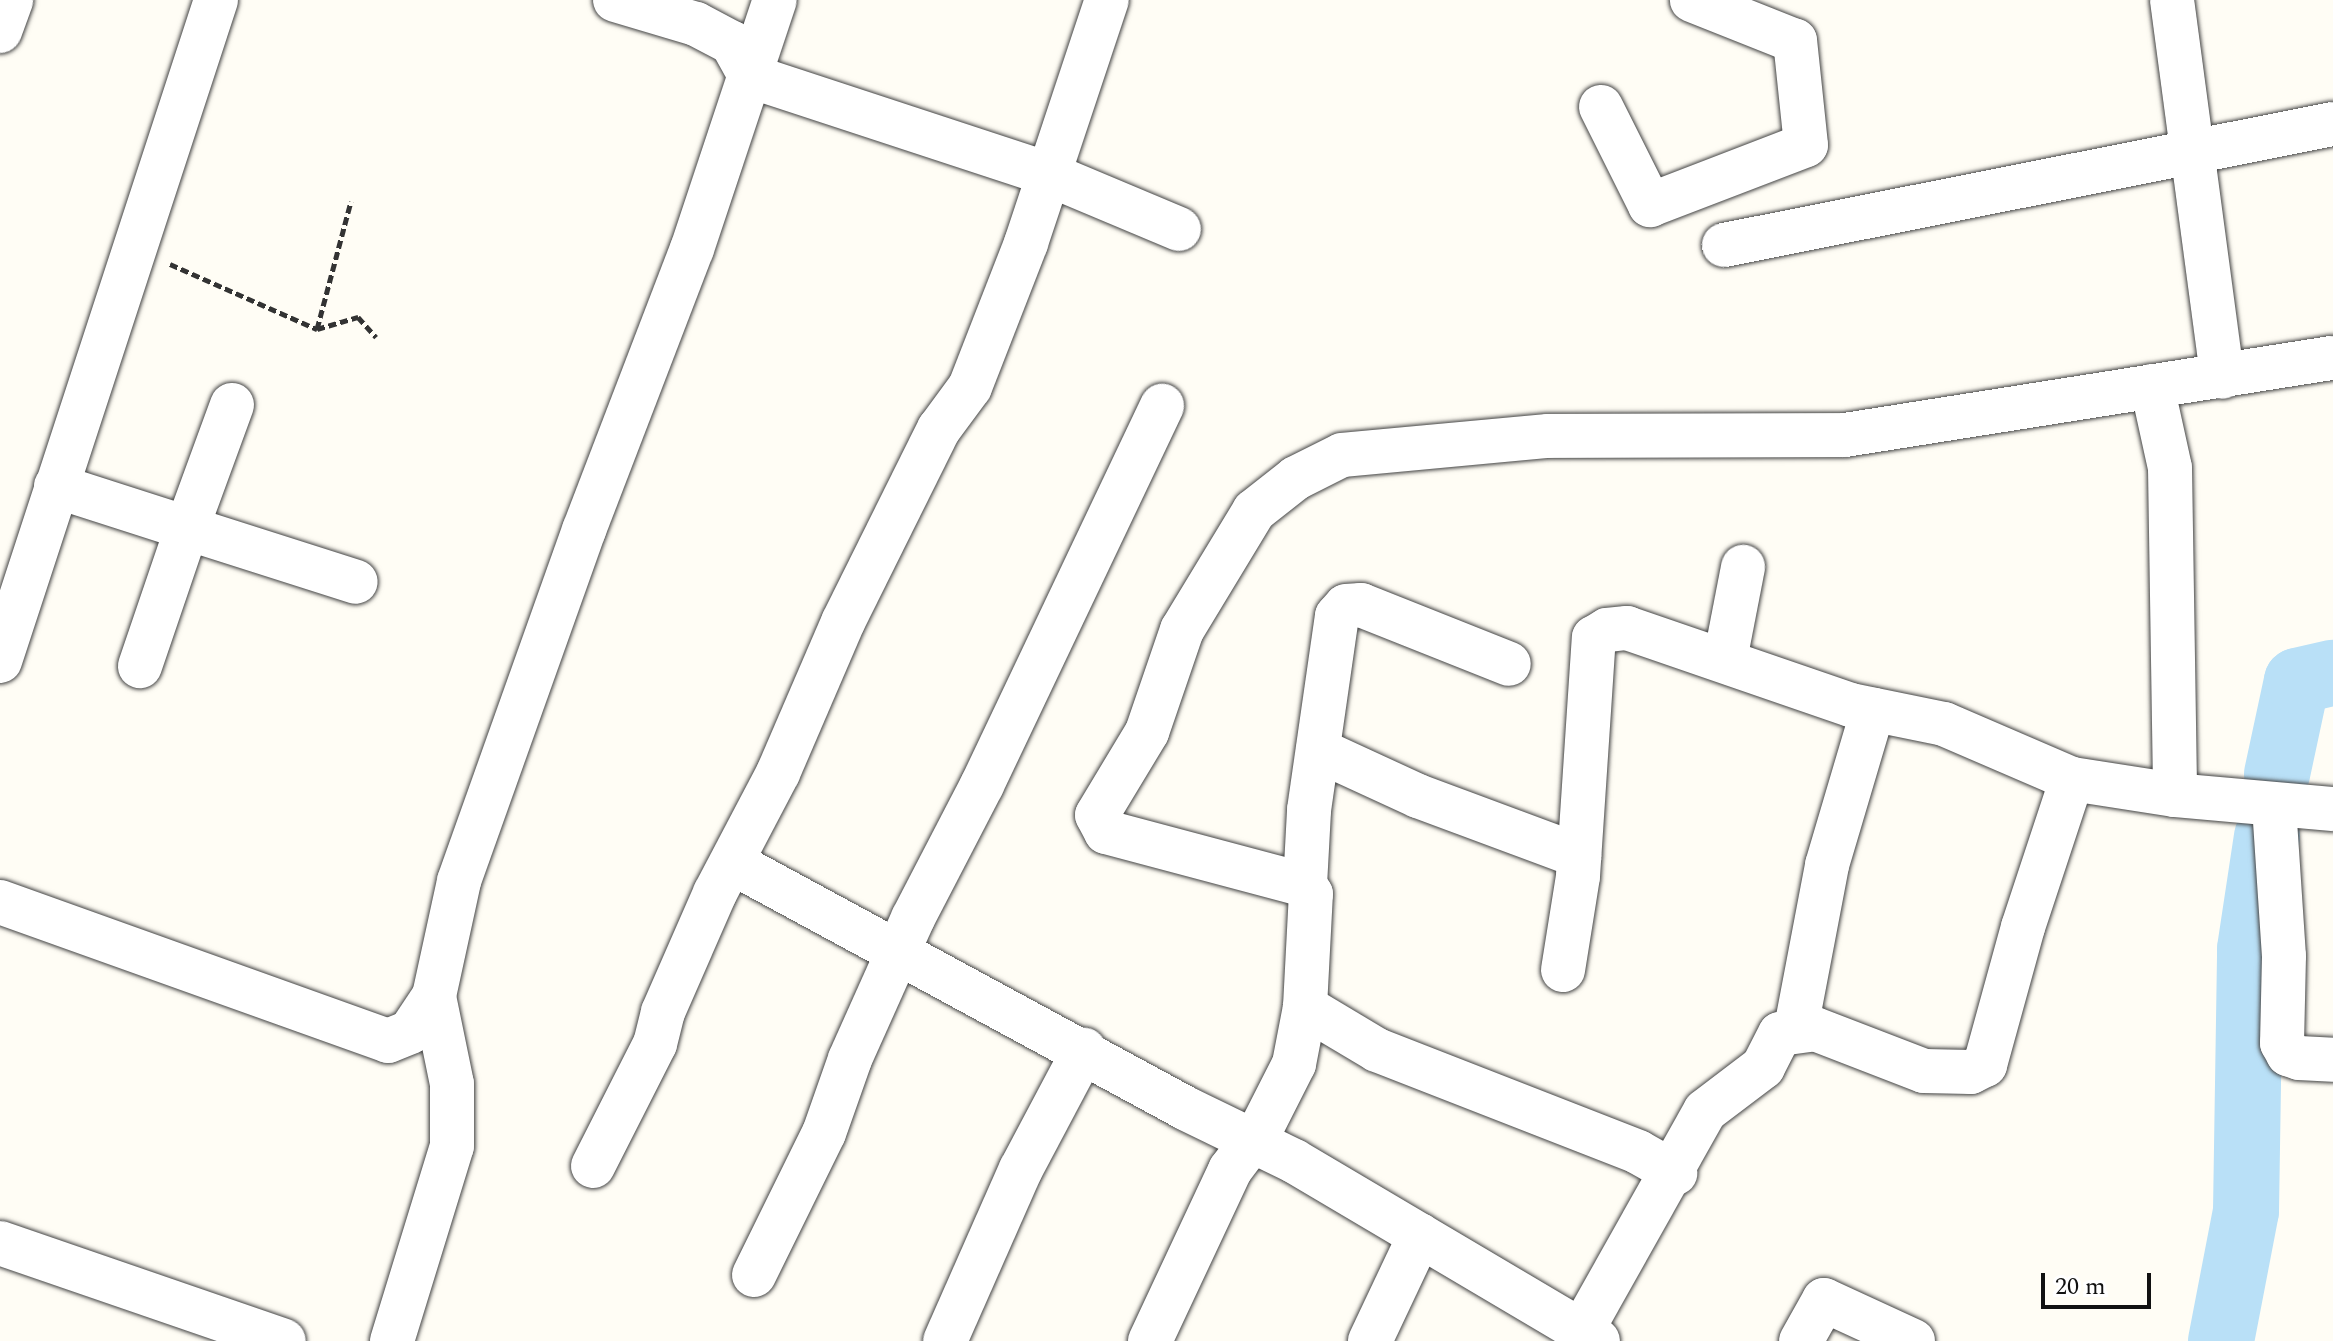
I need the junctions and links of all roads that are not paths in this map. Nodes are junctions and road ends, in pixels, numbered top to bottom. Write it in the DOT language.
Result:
graph roads {
  1 [pos="11,0"];
  2 [pos="216,0"];
  3 [pos="615,0"];
  4 [pos="775,0"];
  5 [pos="1107,0"];
  6 [pos="1692,0"];
  7 [pos="2172,0"];
  8 [pos="0,31"];
  9 [pos="750,76"];
  10 [pos="1601,107"];
  11 [pos="2333,124"];
  12 [pos="2192,152"];
  13 [pos="1048,174"];
  14 [pos="1179,229"];
  15 [pos="1724,245"];
  16 [pos="2333,358"];
  17 [pos="2222,377"];
  18 [pos="2152,386"];
  19 [pos="232,405"];
  20 [pos="1162,406"];
  21 [pos="56,486"];
  22 [pos="187,528"];
  23 [pos="1743,567"];
  24 [pos="356,582"];
  25 [pos="1725,660"];
  26 [pos="0,661"];
  27 [pos="1509,664"];
  28 [pos="140,666"];
  29 [pos="1873,710"];
  30 [pos="1318,750"];
  31 [pos="2072,779"];
  32 [pos="2175,795"];
  33 [pos="2274,806"];
  34 [pos="2333,809"];
  35 [pos="1579,856"];
  36 [pos="733,863"];
  37 [pos="1305,885"];
  38 [pos="0,902"];
  39 [pos="900,950"];
  40 [pos="1563,970"];
  41 [pos="434,996"];
  42 [pos="1305,1007"];
  43 [pos="1796,1028"];
  44 [pos="1084,1050"];
  45 [pos="2333,1060"];
  46 [pos="1253,1139"];
  47 [pos="593,1166"];
  48 [pos="1675,1173"];
  49 [pos="1420,1235"];
  50 [pos="0,1243"];
  51 [pos="754,1275"];
  52 [pos="1591,1338"];
  53 [pos="284,1341"];
  54 [pos="392,1341"];
  55 [pos="945,1341"];
  56 [pos="1150,1341"];
  57 [pos="1370,1341"];
  58 [pos="1801,1341"];
  59 [pos="1913,1341"];
  1 -- 8 [label="street"];
  2 -- 21 [label="street"];
  3 -- 9 [label="street"];
  4 -- 9 [label="street"];
  5 -- 13 [label="street"];
  6 -- 10 [label="street"];
  7 -- 12 [label="street"];
  9 -- 13 [label="street"];
  9 -- 41 [label="street"];
  11 -- 12 [label="street"];
  12 -- 15 [label="street"];
  12 -- 17 [label="street"];
  13 -- 14 [label="street"];
  13 -- 36 [label="street"];
  16 -- 17 [label="street"];
  17 -- 18 [label="street"];
  18 -- 32 [label="street"];
  18 -- 37 [label="street"];
  19 -- 22 [label="street"];
  20 -- 39 [label="street"];
  21 -- 22 [label="street"];
  21 -- 26 [label="street"];
  22 -- 24 [label="street"];
  22 -- 28 [label="street"];
  23 -- 25 [label="street"];
  25 -- 29 [label="street"];
  25 -- 35 [label="street"];
  27 -- 30 [label="street"];
  29 -- 31 [label="street"];
  29 -- 43 [label="street"];
  30 -- 35 [label="street"];
  30 -- 37 [label="street"];
  31 -- 32 [label="street"];
  31 -- 43 [label="street"];
  32 -- 33 [label="street"];
  33 -- 34 [label="street"];
  33 -- 45 [label="street"];
  35 -- 40 [label="street"];
  36 -- 39 [label="street"];
  36 -- 47 [label="street"];
  37 -- 42 [label="street"];
  38 -- 41 [label="street"];
  39 -- 44 [label="street"];
  39 -- 51 [label="street"];
  41 -- 54 [label="street"];
  42 -- 46 [label="street"];
  42 -- 48 [label="street"];
  43 -- 48 [label="street"];
  44 -- 46 [label="street"];
  44 -- 55 [label="street"];
  46 -- 49 [label="street"];
  46 -- 56 [label="street"];
  48 -- 52 [label="street"];
  49 -- 52 [label="street"];
  49 -- 57 [label="street"];
  50 -- 53 [label="street"];
  58 -- 59 [label="street"];
}
